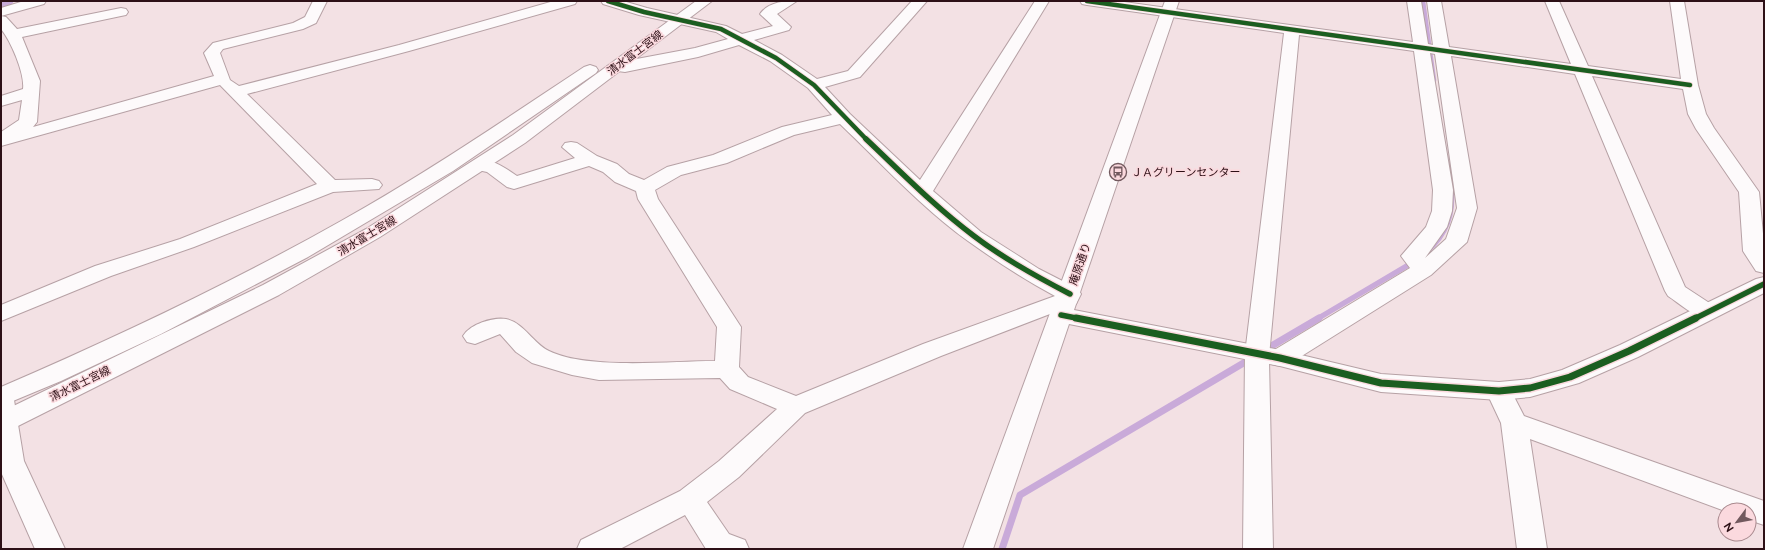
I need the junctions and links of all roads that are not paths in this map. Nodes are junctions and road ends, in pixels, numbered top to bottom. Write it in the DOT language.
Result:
graph roads {
  1 [pos="39,1"];
  2 [pos="320,1"];
  3 [pos="570,1"];
  4 [pos="608,1"];
  5 [pos="705,1"];
  6 [pos="790,1"];
  7 [pos="920,1"];
  8 [pos="1042,1"];
  9 [pos="1087,1"];
  10 [pos="1414,1"];
  11 [pos="1434,1"];
  12 [pos="1552,1"];
  13 [pos="1677,1"];
  14 [pos="1170,7"];
  15 [pos="1,12"];
  16 [pos="121,12"];
  17 [pos="676,12"];
  18 [pos="1,20"];
  19 [pos="1292,29"];
  20 [pos="13,34"];
  21 [pos="743,40"];
  22 [pos="1421,46"];
  23 [pos="1442,49"];
  24 [pos="616,67"];
  25 [pos="1580,69"];
  26 [pos="223,79"];
  27 [pos="814,85"];
  28 [pos="1690,85"];
  29 [pos="32,92"];
  30 [pos="236,92"];
  31 [pos="1,101"];
  32 [pos="844,118"];
  33 [pos="1,141"];
  34 [pos="571,147"];
  35 [pos="590,160"];
  36 [pos="480,165"];
  37 [pos="330,186"];
  38 [pos="372,186"];
  39 [pos="646,188"];
  40 [pos="922,192"];
  41 [pos="1764,266"];
  42 [pos="1423,270"];
  43 [pos="1764,284"];
  44 [pos="1066,302"];
  45 [pos="1706,311"];
  46 [pos="1,314"];
  47 [pos="475,336"];
  48 [pos="1257,354"];
  49 [pos="1280,358"];
  50 [pos="727,369"];
  51 [pos="1499,391"];
  52 [pos="796,406"];
  53 [pos="2,410"];
  54 [pos="1514,423"];
  55 [pos="690,499"];
  56 [pos="1764,513"];
  57 [pos="722,547"];
  58 [pos="50,549"];
  59 [pos="592,549"];
  60 [pos="978,549"];
  61 [pos="1258,549"];
  62 [pos="1532,549"];
  1 -- 15 [label="street"];
  2 -- 26 [label="street"];
  3 -- 30 [label="street"];
  4 -- 17 [label="street"];
  5 -- 17 [label="street, 清水富士宮線"];
  6 -- 21 [label="street"];
  7 -- 27 [label="street"];
  8 -- 40 [label="street"];
  9 -- 14 [label="street"];
  10 -- 22 [label="street"];
  11 -- 23 [label="street"];
  12 -- 25 [label="street"];
  13 -- 28 [label="street"];
  14 -- 19 [label="street"];
  14 -- 44 [label="street, 庵原通り"];
  16 -- 20 [label="street"];
  17 -- 21 [label="street"];
  17 -- 24 [label="street, 清水富士宮線"];
  17 -- 53 [label="street, 清水富士宮線"];
  18 -- 20 [label="street"];
  19 -- 22 [label="street"];
  19 -- 48 [label="street"];
  20 -- 29 [label="street"];
  21 -- 24 [label="street"];
  21 -- 27 [label="street"];
  22 -- 23 [label="street"];
  22 -- 42 [label="street"];
  23 -- 25 [label="street"];
  23 -- 42 [label="street"];
  24 -- 36 [label="street, 清水富士宮線"];
  25 -- 28 [label="street"];
  25 -- 45 [label="street"];
  26 -- 30 [label="street"];
  26 -- 33 [label="street"];
  27 -- 32 [label="street"];
  28 -- 41 [label="street"];
  29 -- 31 [label="street"];
  29 -- 33 [label="street"];
  30 -- 37 [label="street"];
  32 -- 39 [label="street"];
  32 -- 40 [label="street"];
  34 -- 35 [label="street"];
  35 -- 36 [label="street"];
  35 -- 39 [label="street"];
  36 -- 53 [label="street, 清水富士宮線"];
  37 -- 38 [label="street"];
  37 -- 46 [label="street"];
  39 -- 50 [label="street"];
  40 -- 44 [label="street"];
  42 -- 49 [label="street"];
  43 -- 45 [label="street"];
  44 -- 48 [label="street"];
  44 -- 52 [label="street"];
  44 -- 60 [label="street, 庵原通り"];
  45 -- 51 [label="street"];
  47 -- 50 [label="street"];
  48 -- 49 [label="street"];
  48 -- 61 [label="street"];
  49 -- 51 [label="street"];
  50 -- 52 [label="street"];
  51 -- 54 [label="street"];
  52 -- 55 [label="street"];
  53 -- 58 [label="street"];
  54 -- 56 [label="street"];
  54 -- 62 [label="street"];
  55 -- 57 [label="street"];
  55 -- 59 [label="street"];
}
